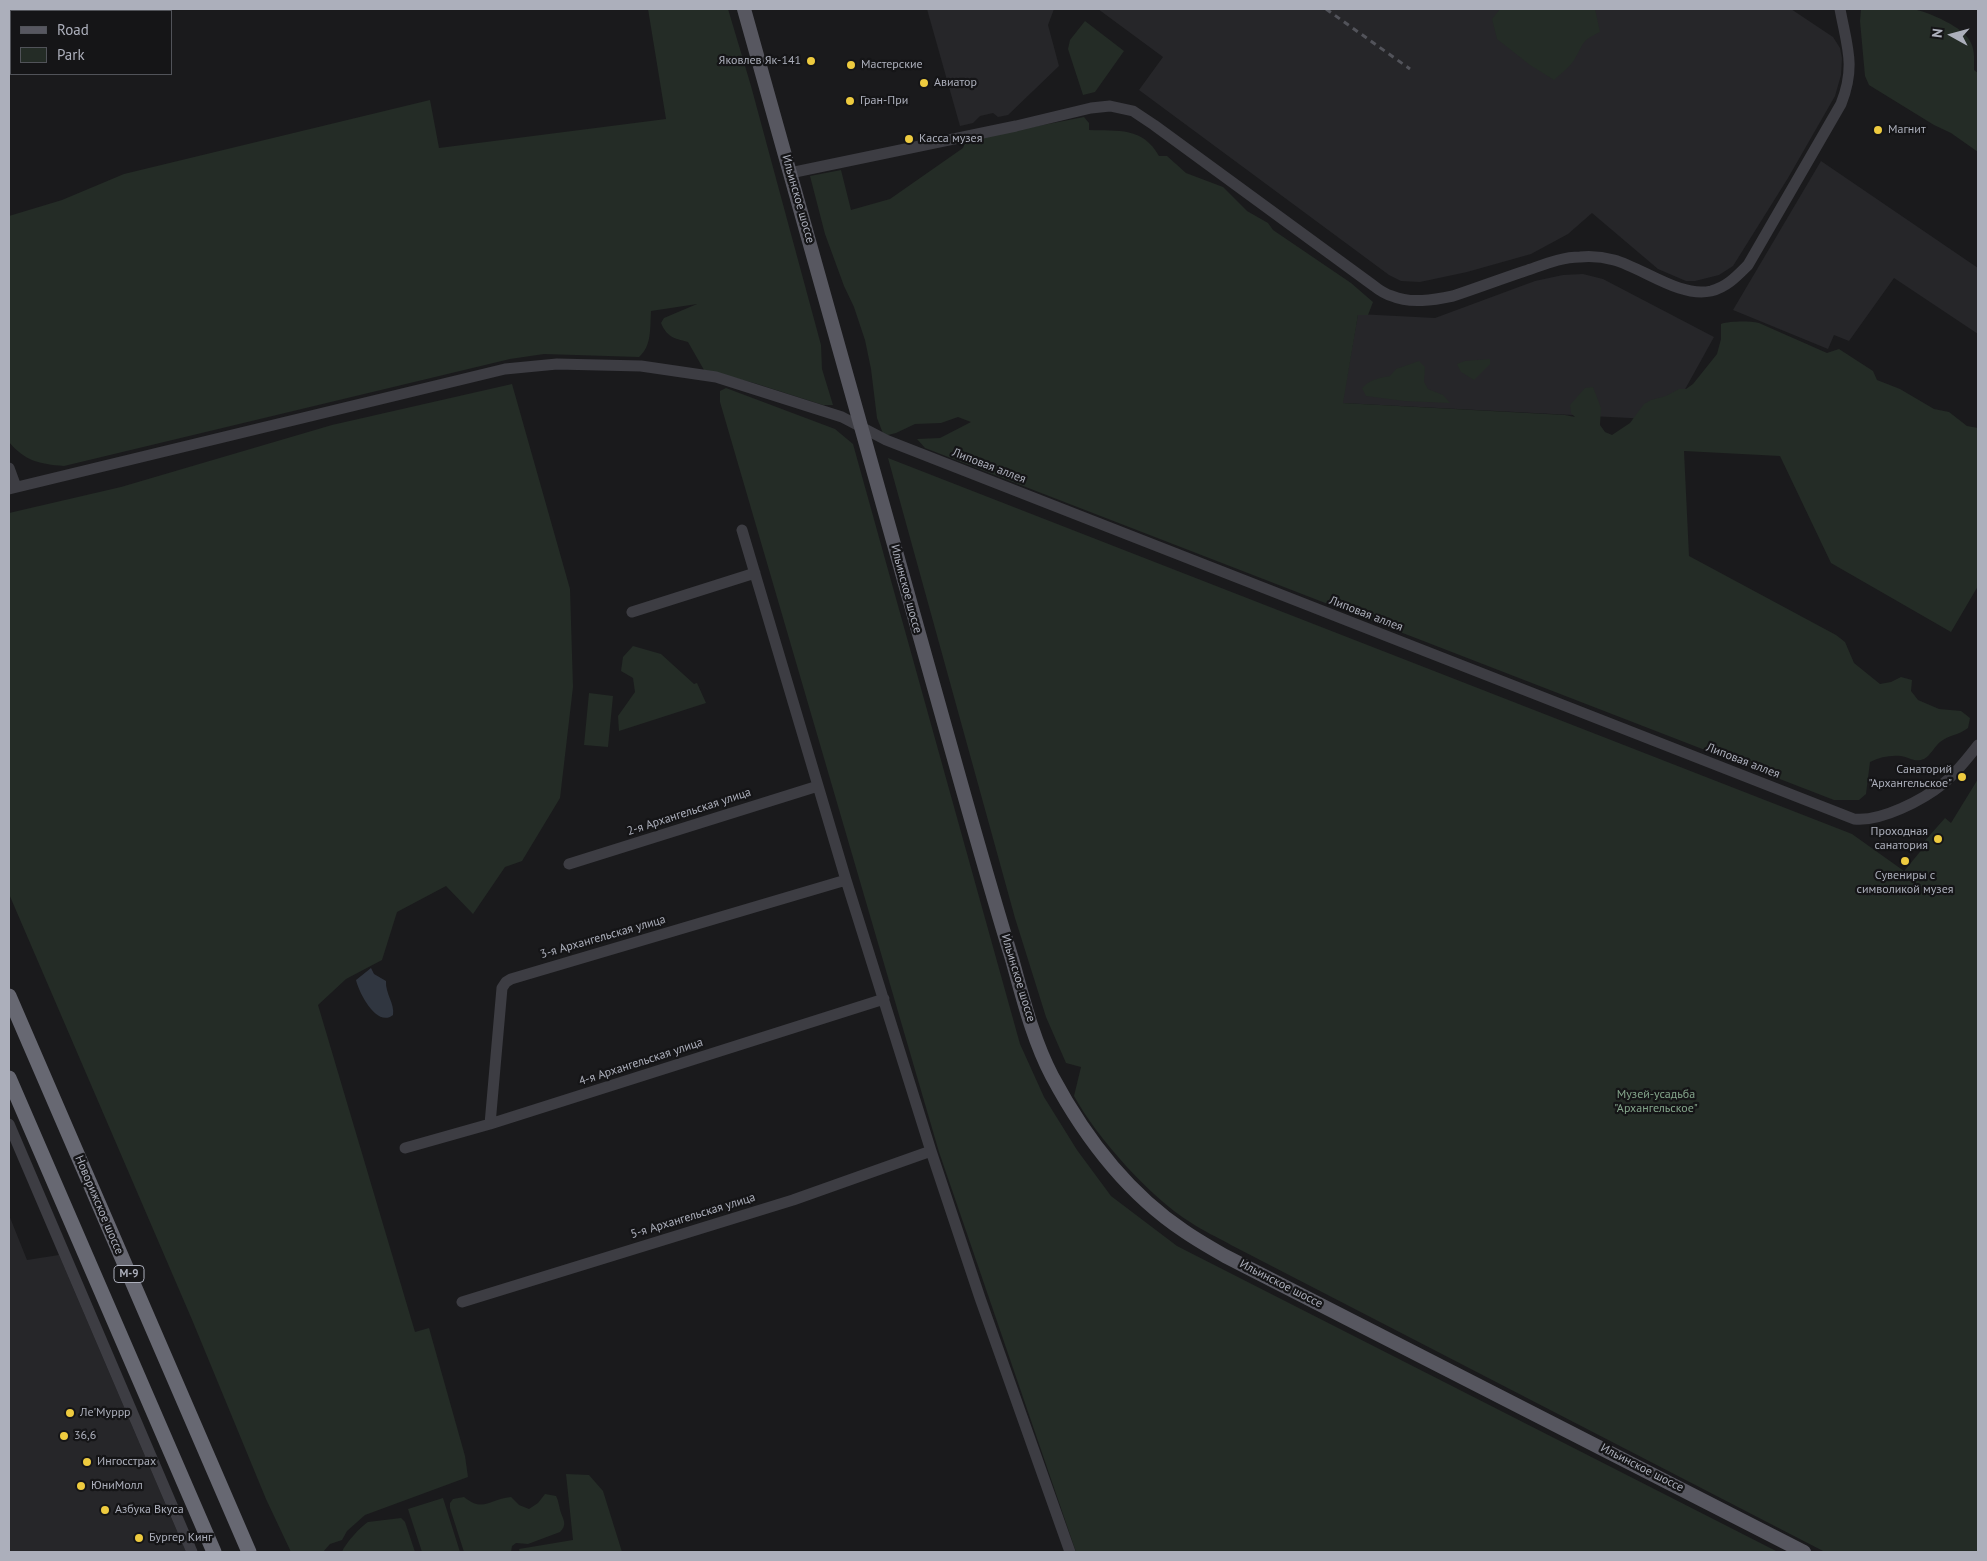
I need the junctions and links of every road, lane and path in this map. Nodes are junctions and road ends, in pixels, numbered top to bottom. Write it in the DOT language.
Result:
graph roads {
  1 [pos="744,9"];
  2 [pos="1840,9"];
  3 [pos="790,173"];
  4 [pos="861,426"];
  5 [pos="9,468"];
  6 [pos="12,488"];
  7 [pos="742,530"];
  8 [pos="755,573"];
  9 [pos="632,612"];
  10 [pos="1978,745"];
  11 [pos="818,786"];
  12 [pos="569,864"];
  13 [pos="846,880"];
  14 [pos="9,996"];
  15 [pos="884,999"];
  16 [pos="9,1078"];
  17 [pos="9,1124"];
  18 [pos="490,1124"];
  19 [pos="405,1148"];
  20 [pos="931,1151"];
  21 [pos="462,1302"];
  22 [pos="192,1552"];
  23 [pos="214,1552"];
  24 [pos="249,1552"];
  25 [pos="1070,1552"];
  26 [pos="1804,1552"];
  1 -- 3 [label="main road, Ильинское шоссе"];
  2 -- 3 [label="street"];
  3 -- 4 [label="main road, Ильинское шоссе"];
  4 -- 6 [label="street, Липовая аллея"];
  4 -- 10 [label="street, Липовая аллея"];
  4 -- 26 [label="main road, Ильинское шоссе"];
  5 -- 6 [label="street"];
  7 -- 8 [label="street"];
  8 -- 9 [label="street"];
  8 -- 11 [label="street"];
  11 -- 12 [label="street, 2-я Архангельская улица"];
  11 -- 13 [label="street"];
  13 -- 15 [label="street"];
  13 -- 18 [label="street, 3-я Архангельская улица"];
  14 -- 24 [label="highway, Новорижское шоссе / М-9"];
  15 -- 18 [label="street, 4-я Архангельская улица"];
  15 -- 20 [label="street"];
  16 -- 23 [label="highway, М-9"];
  17 -- 22 [label="street"];
  18 -- 19 [label="street, 4-я Архангельская улица"];
  20 -- 21 [label="street, 5-я Архангельская улица"];
  20 -- 25 [label="street"];
}
